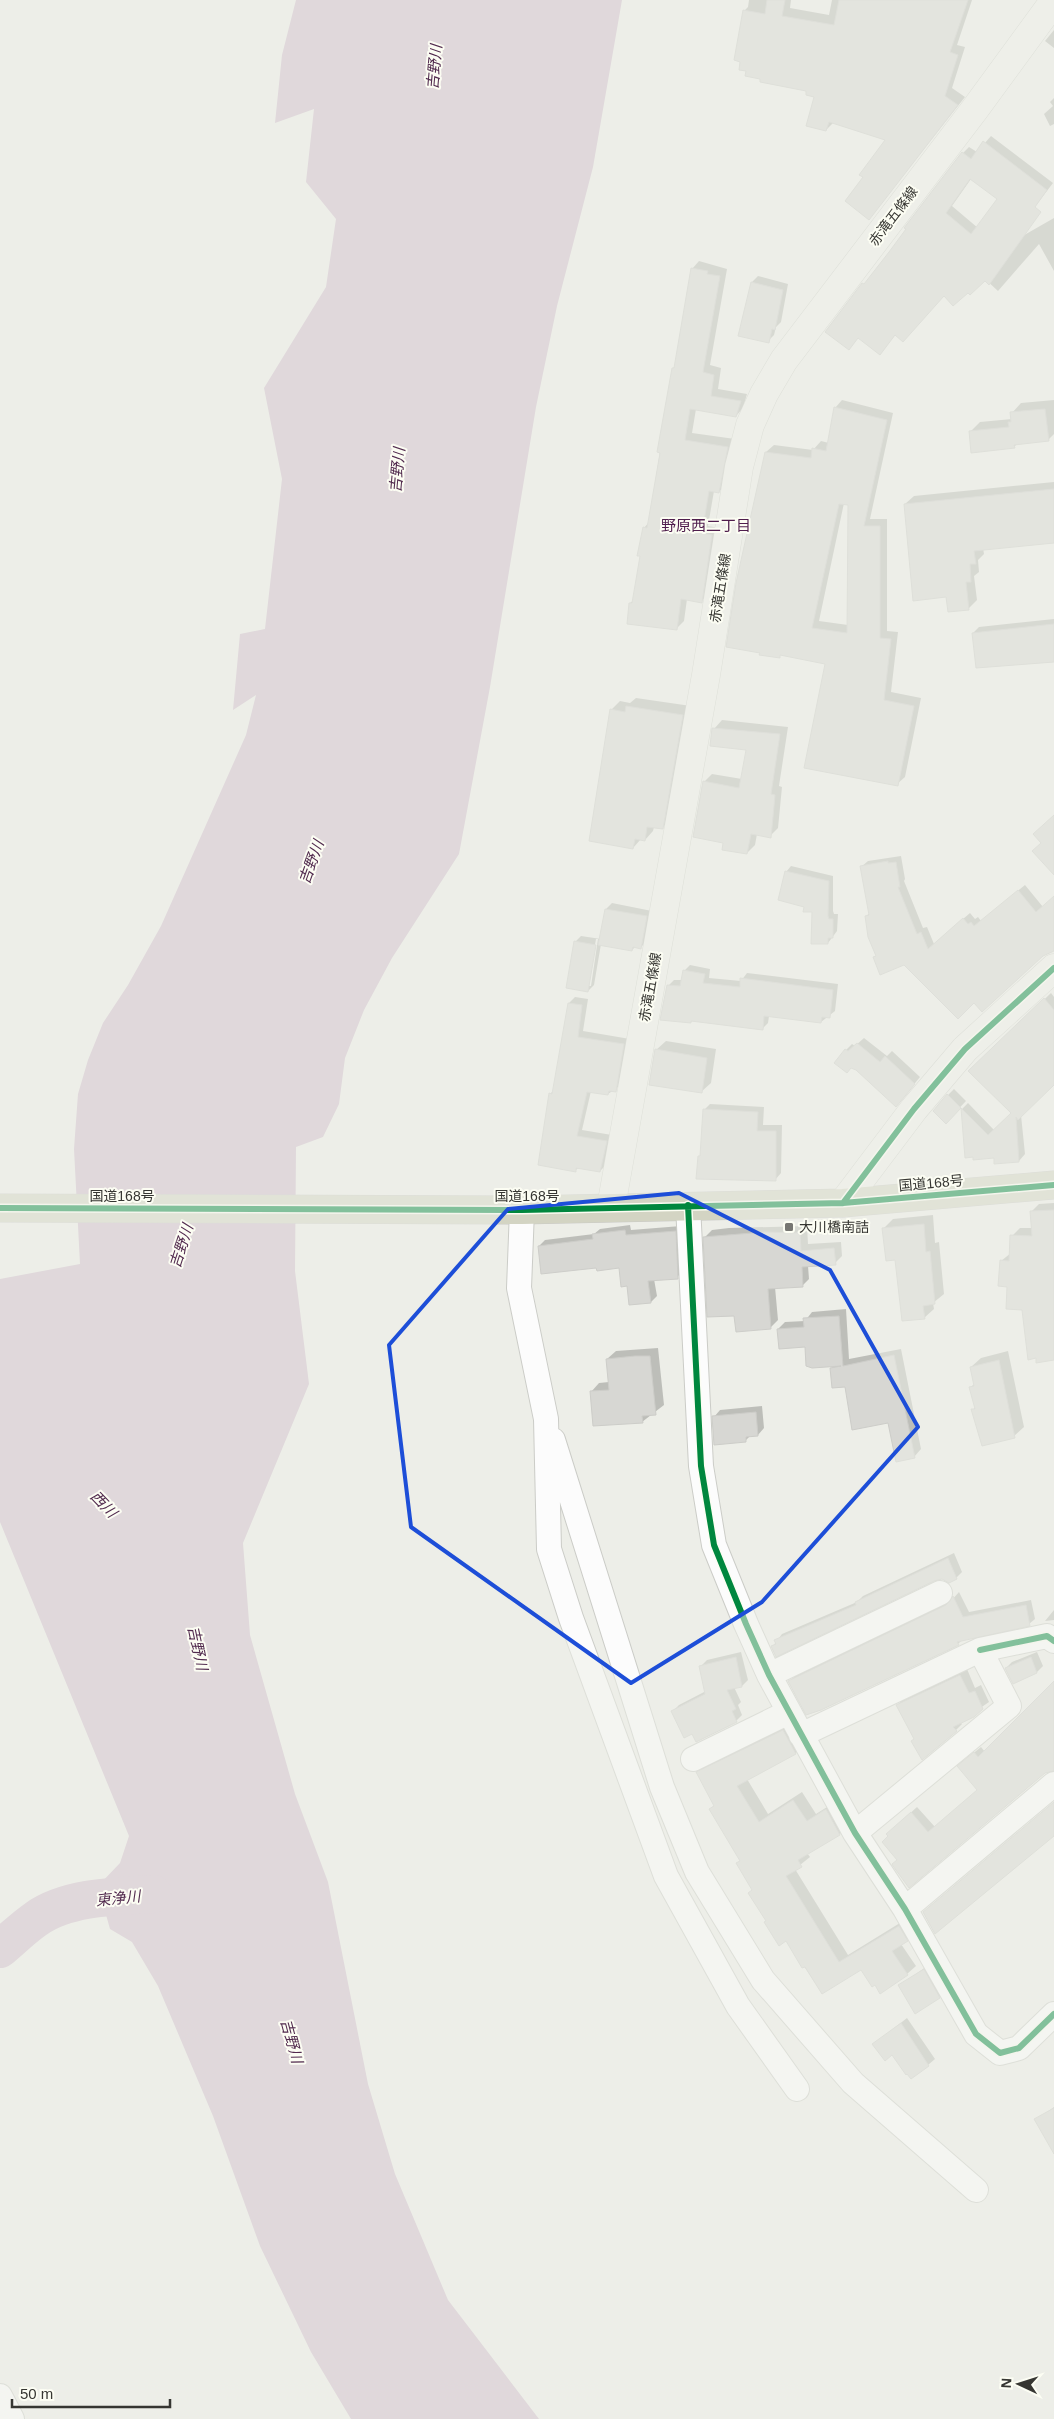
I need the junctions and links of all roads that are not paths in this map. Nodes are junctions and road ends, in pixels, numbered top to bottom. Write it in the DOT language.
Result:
graph roads {
  1 [pos="1054,1"];
  2 [pos="1054,968"];
  3 [pos="1054,1185"];
  4 [pos="843,1203"];
  5 [pos="688,1205"];
  6 [pos="611,1207"];
  7 [pos="0,1208"];
  8 [pos="514,1209"];
  9 [pos="546,1420"];
  10 [pos="940,1593"];
  11 [pos="1054,1641"];
  12 [pos="980,1650"];
  13 [pos="769,1675"];
  14 [pos="789,1712"];
  15 [pos="801,1735"];
  16 [pos="693,1759"];
  17 [pos="1054,1784"];
  18 [pos="855,1833"];
  19 [pos="905,1909"];
  20 [pos="1054,2014"];
  21 [pos="797,2089"];
  22 [pos="976,2190"];
  23 [pos="0,2396"];
  24 [pos="12,2419"];
  1 -- 6 [label="main road, 赤滝五條線"];
  2 -- 4 [label="main road"];
  3 -- 4 [label="highway, 国道168号"];
  4 -- 5 [label="highway, 国道168号"];
  5 -- 6 [label="highway, 国道168号"];
  5 -- 13 [label="street"];
  6 -- 8 [label="highway, 国道168号"];
  7 -- 8 [label="highway, 国道168号"];
  8 -- 9 [label="street"];
  9 -- 21 [label="street"];
  9 -- 22 [label="street"];
  10 -- 13 [label="street"];
  11 -- 12 [label="street"];
  12 -- 15 [label="street"];
  12 -- 18 [label="street"];
  13 -- 14 [label="street"];
  14 -- 15 [label="street"];
  14 -- 16 [label="street"];
  15 -- 18 [label="street"];
  17 -- 19 [label="street"];
  18 -- 19 [label="street"];
  19 -- 20 [label="street"];
  23 -- 24 [label="street"];
}
